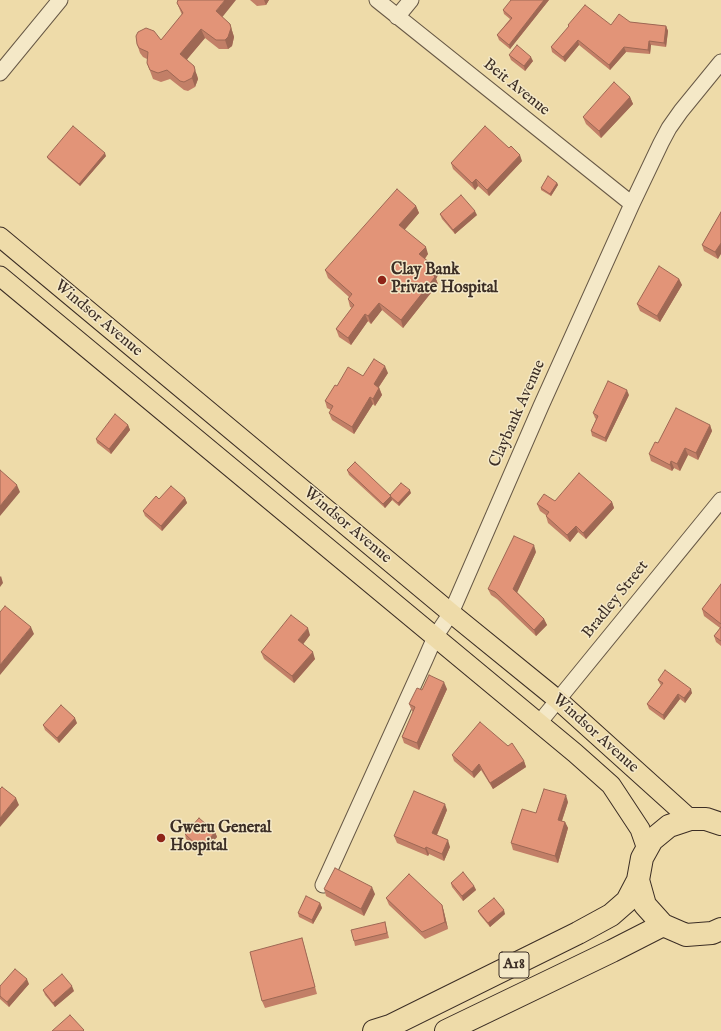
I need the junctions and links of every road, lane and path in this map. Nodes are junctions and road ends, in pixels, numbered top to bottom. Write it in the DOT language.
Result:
graph roads {
  1 [pos="60,0"];
  2 [pos="377,0"];
  3 [pos="411,0"];
  4 [pos="397,17"];
  5 [pos="721,62"];
  6 [pos="0,73"];
  7 [pos="632,204"];
  8 [pos="0,237"];
  9 [pos="0,276"];
  10 [pos="721,500"];
  11 [pos="451,613"];
  12 [pos="435,637"];
  13 [pos="558,700"];
  14 [pos="539,723"];
  15 [pos="690,819"];
  16 [pos="721,824"];
  17 [pos="647,848"];
  18 [pos="638,880"];
  19 [pos="323,885"];
  20 [pos="662,925"];
  21 [pos="718,934"];
  22 [pos="385,1029"];
  23 [pos="446,1031"];
  1 -- 6 [label="street"];
  2 -- 4 [label="street, Beit Avenue"];
  3 -- 4 [label="street"];
  4 -- 7 [label="street, Beit Avenue"];
  5 -- 7 [label="street, Claybank Avenue"];
  7 -- 11 [label="street, Claybank Avenue"];
  8 -- 11 [label="main road, Windsor Avenue"];
  9 -- 12 [label="main road, Windsor Avenue"];
  10 -- 13 [label="street, Bradley Street"];
  11 -- 12 [label="street, Claybank Avenue"];
  11 -- 13 [label="main road, Windsor Avenue"];
  12 -- 14 [label="main road, Windsor Avenue"];
  12 -- 19 [label="street, Claybank Avenue"];
  13 -- 14 [label="street, Bradley Street"];
  13 -- 15 [label="main road, Windsor Avenue"];
  14 -- 17 [label="main road, Windsor Avenue"];
  15 -- 16 [label="highway, A18"];
  15 -- 17 [label="highway, A18"];
  17 -- 18 [label="highway, A18"];
  18 -- 20 [label="highway, A18"];
  18 -- 22 [label="highway, A18"];
  20 -- 21 [label="highway, A18"];
  20 -- 23 [label="highway, A18"];
}
